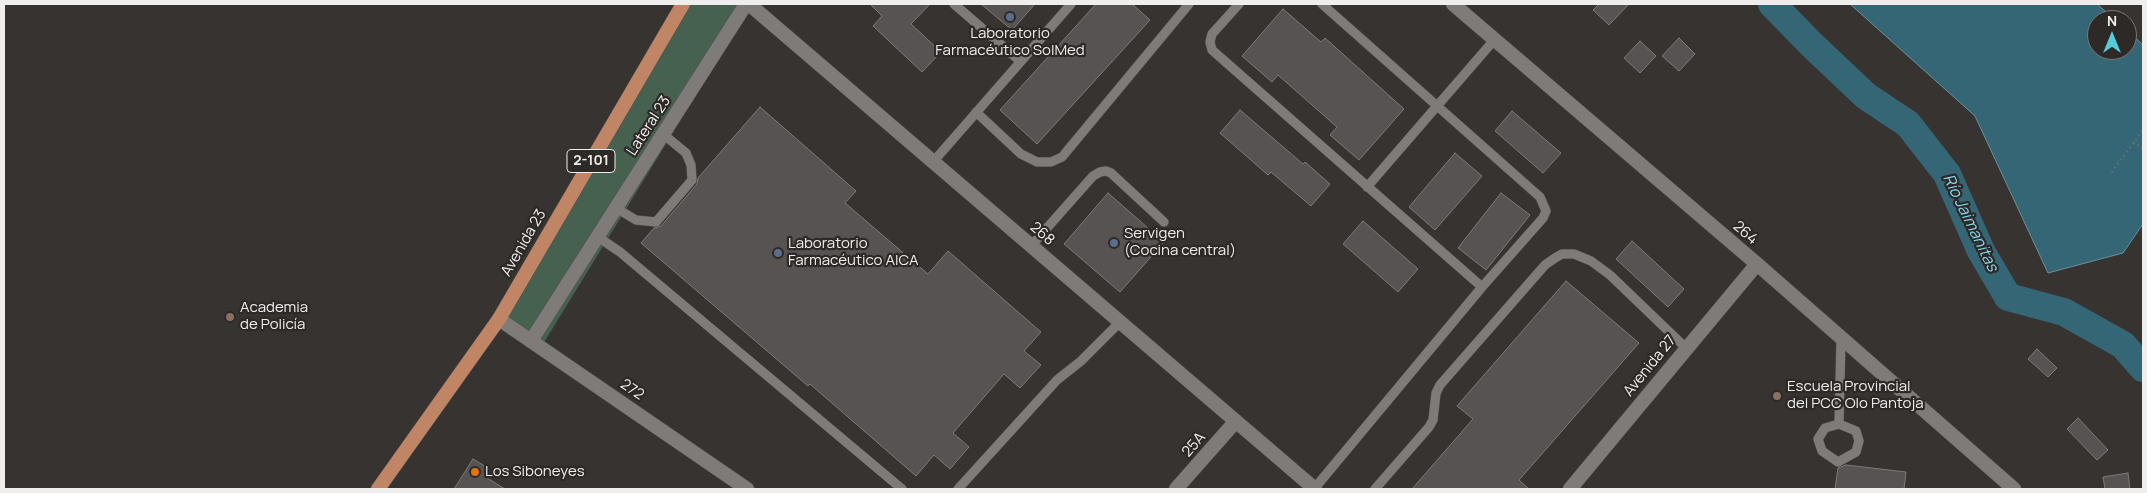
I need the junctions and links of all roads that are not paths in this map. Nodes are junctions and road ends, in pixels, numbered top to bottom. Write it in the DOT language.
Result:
graph roads {
  1 [pos="683,4"];
  2 [pos="747,4"];
  3 [pos="954,4"];
  4 [pos="1071,4"];
  5 [pos="1190,4"];
  6 [pos="1239,4"];
  7 [pos="1322,4"];
  8 [pos="1453,4"];
  9 [pos="1495,40"];
  10 [pos="1020,61"];
  11 [pos="1437,106"];
  12 [pos="976,112"];
  13 [pos="663,134"];
  14 [pos="933,162"];
  15 [pos="1367,187"];
  16 [pos="616,208"];
  17 [pos="1164,222"];
  18 [pos="598,237"];
  19 [pos="1031,246"];
  20 [pos="1757,264"];
  21 [pos="1482,287"];
  22 [pos="499,319"];
  23 [pos="1120,322"];
  24 [pos="1841,339"];
  25 [pos="531,341"];
  26 [pos="1686,348"];
  27 [pos="1236,421"];
  28 [pos="1839,424"];
  29 [pos="378,489"];
  30 [pos="747,489"];
  31 [pos="902,489"];
  32 [pos="958,489"];
  33 [pos="1176,489"];
  34 [pos="1315,489"];
  35 [pos="1375,489"];
  36 [pos="1570,489"];
  37 [pos="2014,489"];
  1 -- 22 [label="main road, Avenida 23 / 2-101"];
  2 -- 13 [label="street, Lateral 23"];
  2 -- 14 [label="street, 268"];
  3 -- 10 [label="lane"];
  4 -- 10 [label="lane"];
  5 -- 12 [label="lane"];
  6 -- 15 [label="lane"];
  7 -- 11 [label="lane"];
  8 -- 9 [label="street, 264"];
  9 -- 11 [label="lane"];
  9 -- 20 [label="street, 264"];
  10 -- 12 [label="lane"];
  11 -- 15 [label="lane"];
  11 -- 21 [label="lane"];
  12 -- 14 [label="lane"];
  13 -- 16 [label="street, Lateral 23"];
  13 -- 16 [label="lane"];
  14 -- 19 [label="street, 268"];
  15 -- 21 [label="lane"];
  16 -- 18 [label="street, Lateral 23"];
  17 -- 19 [label="lane"];
  18 -- 25 [label="street, Lateral 23"];
  18 -- 31 [label="lane"];
  19 -- 23 [label="street, 268"];
  20 -- 24 [label="street, 264"];
  20 -- 26 [label="street, Avenida 27"];
  21 -- 34 [label="lane"];
  22 -- 25 [label="street, 272"];
  22 -- 29 [label="main road, Avenida 23 / 2-101"];
  23 -- 27 [label="street, 268"];
  23 -- 32 [label="lane"];
  24 -- 28 [label="lane"];
  24 -- 37 [label="street, 264"];
  25 -- 30 [label="street, 272"];
  26 -- 35 [label="lane"];
  26 -- 36 [label="street, Avenida 27"];
  27 -- 33 [label="street, 25A"];
  27 -- 34 [label="street, 268"];
  28 -- 28 [label="lane"];
}
